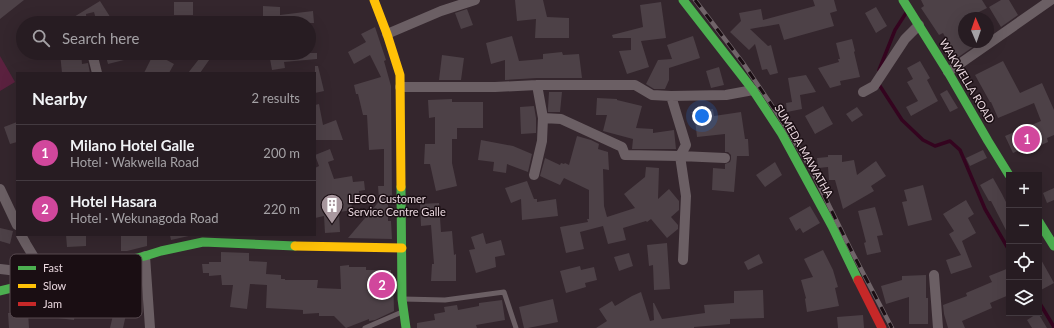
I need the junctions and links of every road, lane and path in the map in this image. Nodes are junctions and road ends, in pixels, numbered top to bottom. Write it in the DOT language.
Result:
graph roads {
  1 [pos="374,0"];
  2 [pos="475,0"];
  3 [pos="683,0"];
  4 [pos="904,0"];
  5 [pos="1052,0"];
  6 [pos="919,26"];
  7 [pos="387,34"];
  8 [pos="94,60"];
  9 [pos="97,72"];
  10 [pos="948,72"];
  11 [pos="537,85"];
  12 [pos="400,87"];
  13 [pos="753,90"];
  14 [pos="863,92"];
  15 [pos="671,96"];
  16 [pos="543,118"];
  17 [pos="680,156"];
  18 [pos="725,158"];
  19 [pos="1008,172"];
  20 [pos="534,175"];
  21 [pos="0,189"];
  22 [pos="16,224"];
  23 [pos="1042,227"];
  24 [pos="22,236"];
  25 [pos="203,239"];
  26 [pos="1054,246"];
  27 [pos="402,248"];
  28 [pos="32,254"];
  29 [pos="145,256"];
  30 [pos="142,257"];
  31 [pos="683,260"];
  32 [pos="0,269"];
  33 [pos="10,270"];
  34 [pos="934,275"];
  35 [pos="10,289"];
  36 [pos="0,291"];
  37 [pos="402,298"];
  38 [pos="403,311"];
  39 [pos="150,328"];
  40 [pos="365,328"];
  41 [pos="406,328"];
  42 [pos="516,328"];
  43 [pos="882,328"];
  44 [pos="938,328"];
  1 -- 7 [label="street"];
  2 -- 7 [label="street"];
  3 -- 13 [label="street, SUMEDA MAWATHA"];
  4 -- 6 [label="street, WAKWELLA ROAD"];
  5 -- 10 [label="street"];
  6 -- 10 [label="street, WAKWELLA ROAD"];
  6 -- 14 [label="street"];
  7 -- 12 [label="street"];
  8 -- 9 [label="street"];
  10 -- 19 [label="street, WAKWELLA ROAD"];
  11 -- 12 [label="street"];
  11 -- 15 [label="street"];
  11 -- 16 [label="street"];
  12 -- 27 [label="street"];
  13 -- 15 [label="street"];
  13 -- 43 [label="street, SUMEDA MAWATHA"];
  15 -- 17 [label="street"];
  16 -- 17 [label="street"];
  16 -- 20 [label="street"];
  17 -- 18 [label="street"];
  17 -- 31 [label="street"];
  21 -- 22 [label="street"];
  23 -- 26 [label="street"];
  24 -- 28 [label="street"];
  25 -- 27 [label="street"];
  25 -- 29 [label="street"];
  27 -- 37 [label="street"];
  29 -- 30 [label="street"];
  29 -- 39 [label="street"];
  32 -- 33 [label="street"];
  34 -- 44 [label="street"];
  35 -- 36 [label="street"];
  37 -- 38 [label="street"];
  37 -- 42 [label="lane"];
  38 -- 40 [label="lane"];
  38 -- 41 [label="street"];
}
